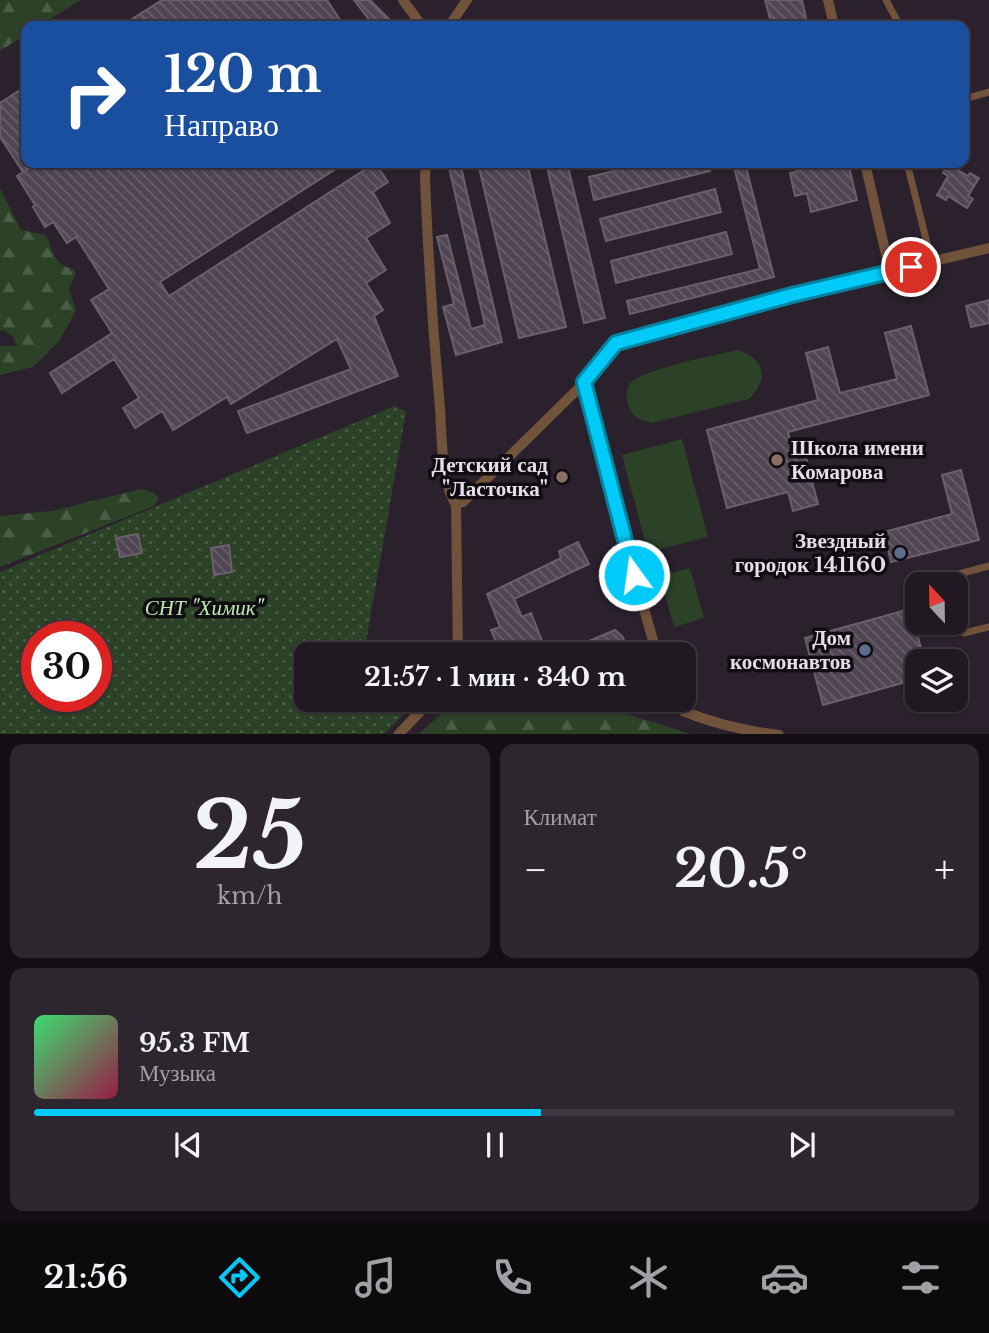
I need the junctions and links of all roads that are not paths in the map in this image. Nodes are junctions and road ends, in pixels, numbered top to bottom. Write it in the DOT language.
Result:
graph roads {
  1 [pos="402,0"];
  2 [pos="467,0"];
  3 [pos="828,0"];
  4 [pos="886,0"];
  5 [pos="418,21"];
  6 [pos="452,21"];
  7 [pos="833,21"];
  8 [pos="897,21"];
  9 [pos="989,92"];
  10 [pos="969,98"];
  11 [pos="426,168"];
  12 [pos="866,168"];
  13 [pos="909,168"];
  14 [pos="989,248"];
  15 [pos="932,263"];
  16 [pos="890,272"];
  17 [pos="584,382"];
  18 [pos="456,504"];
  19 [pos="989,566"];
  20 [pos="967,572"];
  21 [pos="989,627"];
  22 [pos="968,632"];
  23 [pos="458,642"];
  24 [pos="654,642"];
  25 [pos="419,712"];
  26 [pos="686,712"];
  27 [pos="398,734"];
  28 [pos="779,734"];
  1 -- 5 [label="street"];
  2 -- 6 [label="street"];
  3 -- 7 [label="street"];
  4 -- 8 [label="street"];
  9 -- 10 [label="street"];
  11 -- 18 [label="street"];
  12 -- 16 [label="street"];
  13 -- 15 [label="street"];
  14 -- 15 [label="street"];
  15 -- 16 [label="street"];
  16 -- 17 [label="street"];
  17 -- 18 [label="street"];
  17 -- 24 [label="street"];
  18 -- 23 [label="street"];
  19 -- 20 [label="street"];
  21 -- 22 [label="street"];
  25 -- 27 [label="street"];
  26 -- 28 [label="street"];
}
